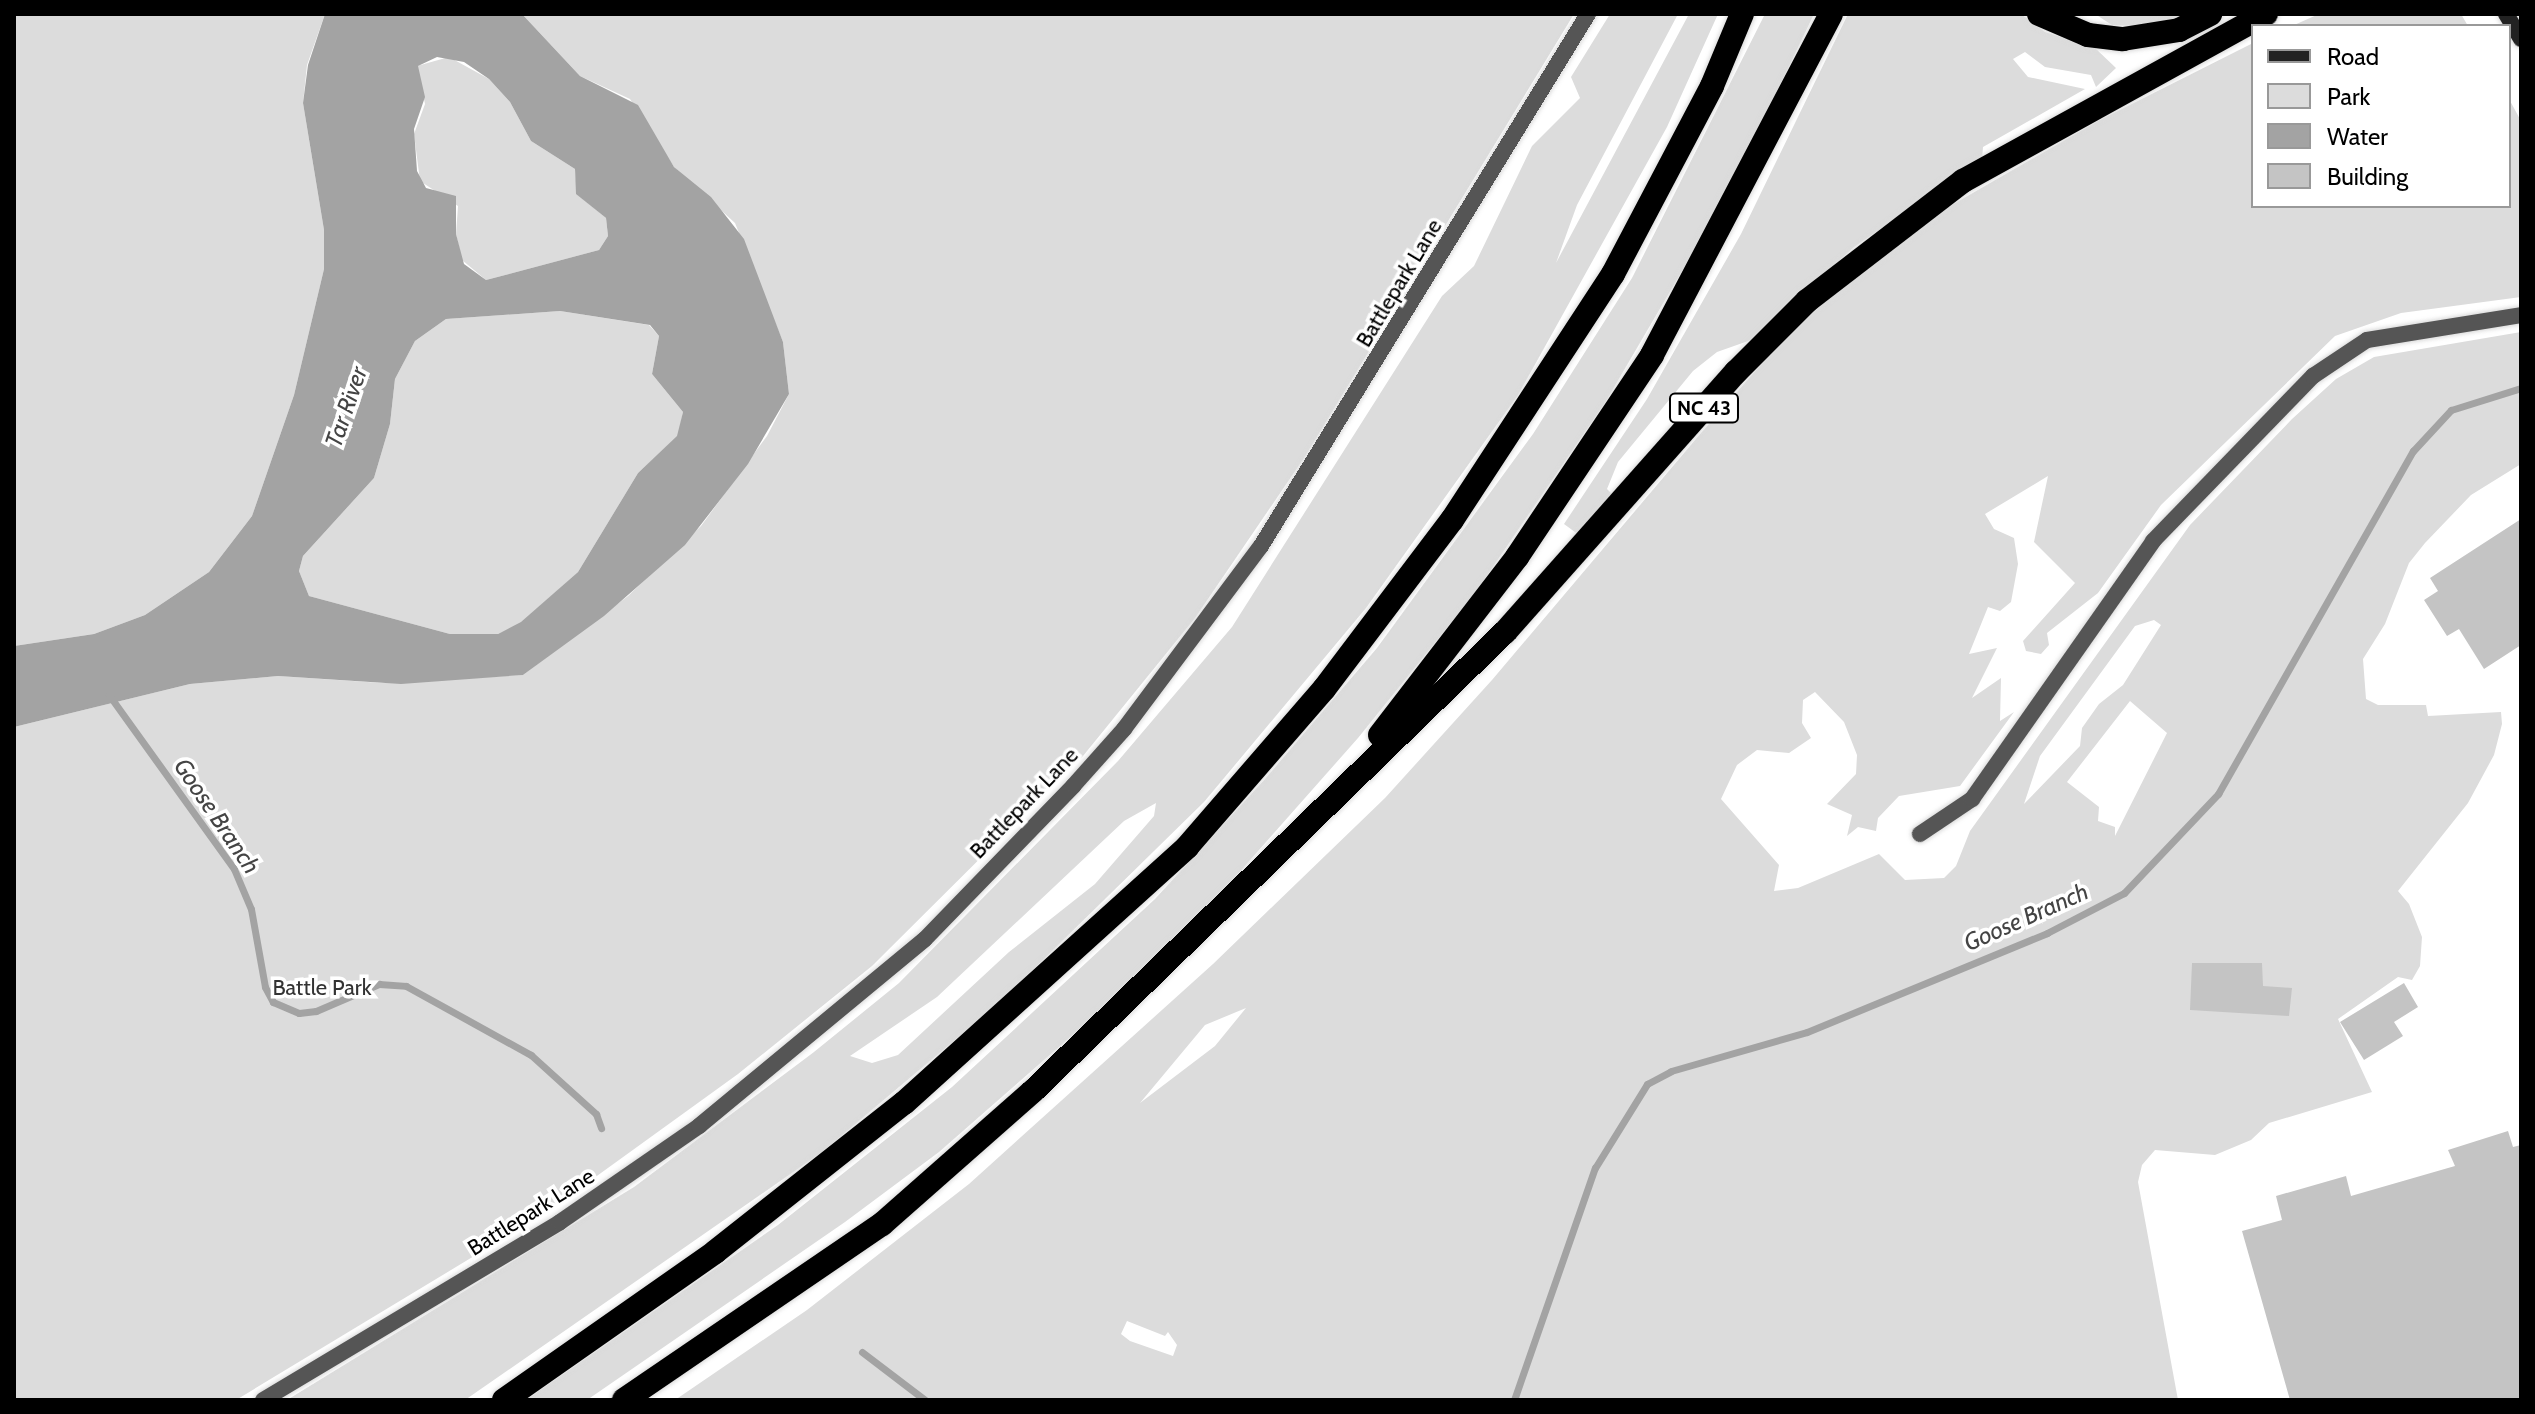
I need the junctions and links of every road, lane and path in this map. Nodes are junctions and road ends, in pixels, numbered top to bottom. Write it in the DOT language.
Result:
graph roads {
  1 [pos="1588,14"];
  2 [pos="1742,14"];
  3 [pos="1831,14"];
  4 [pos="2039,14"];
  5 [pos="2210,14"];
  6 [pos="2266,14"];
  7 [pos="2506,14"];
  8 [pos="2521,39"];
  9 [pos="2521,315"];
  10 [pos="1920,834"];
  11 [pos="1226,907"];
  12 [pos="263,1400"];
  13 [pos="504,1400"];
  14 [pos="624,1400"];
  1 -- 12 [label="street, Battlepark Lane"];
  2 -- 13 [label="highway"];
  3 -- 11 [label="highway"];
  4 -- 5 [label="highway"];
  6 -- 11 [label="highway, NC 43"];
  7 -- 8 [label="main road"];
  9 -- 10 [label="street"];
  11 -- 14 [label="highway"];
}
